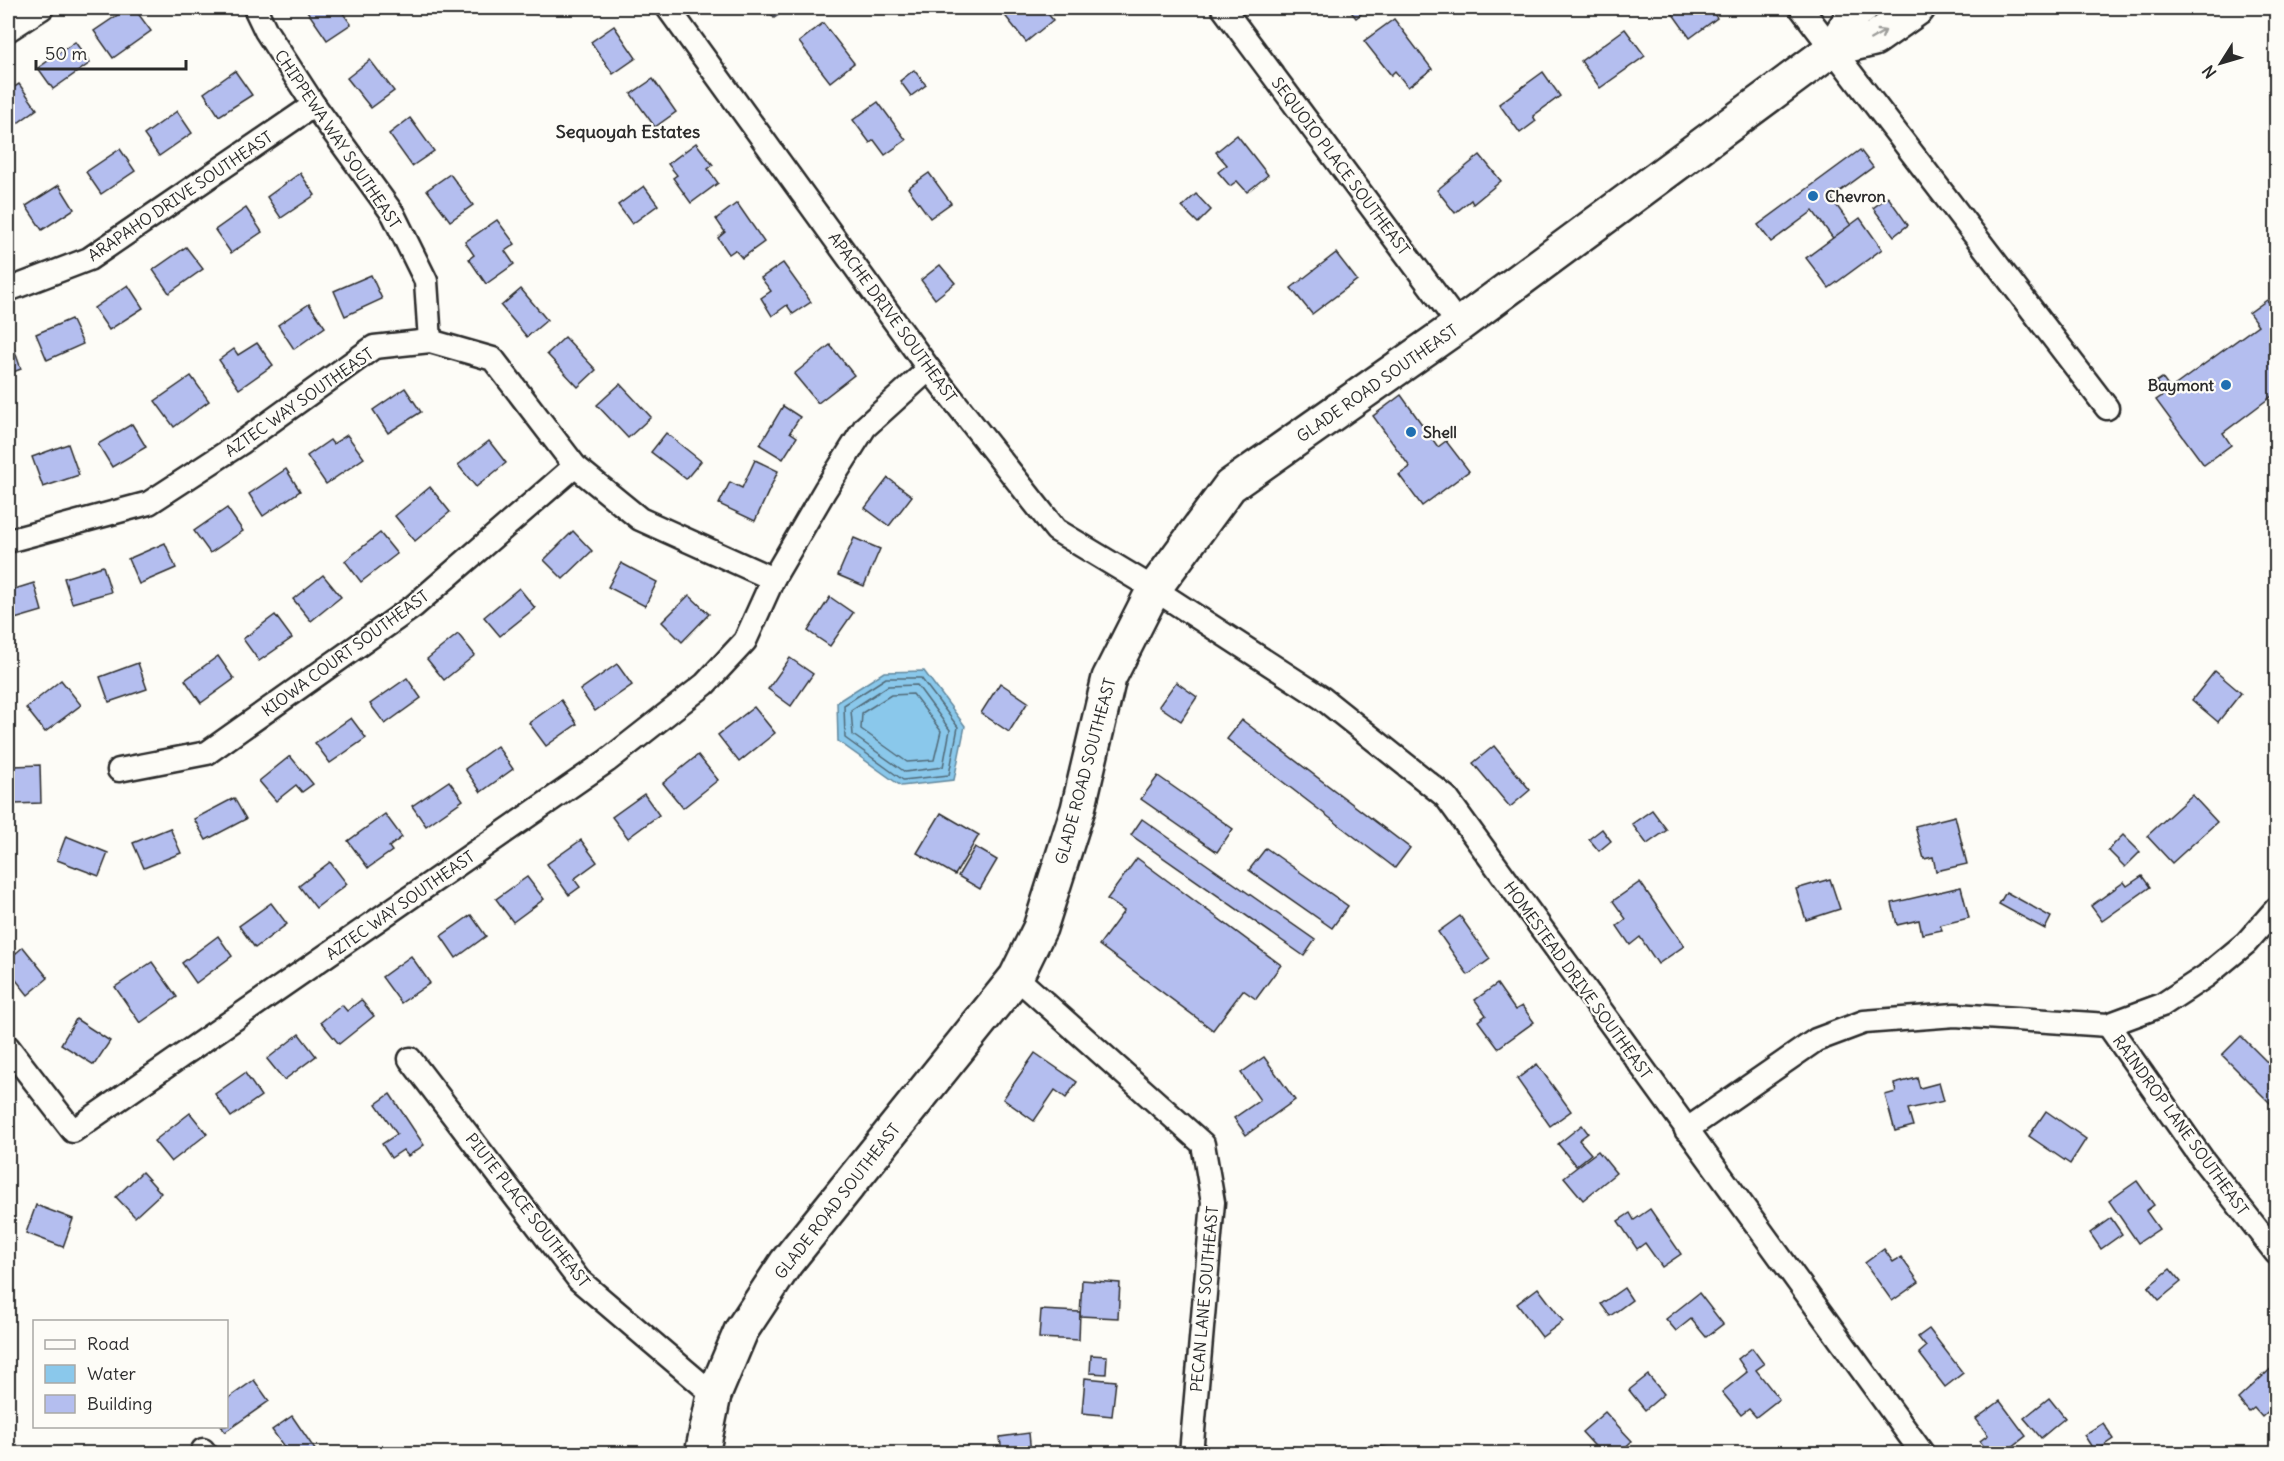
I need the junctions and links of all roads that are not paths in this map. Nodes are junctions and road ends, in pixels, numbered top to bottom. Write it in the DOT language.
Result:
graph roads {
  1 [pos="42,8"];
  2 [pos="255,8"];
  3 [pos="669,8"];
  4 [pos="1223,8"];
  5 [pos="1801,8"];
  6 [pos="1861,8"];
  7 [pos="1918,8"];
  8 [pos="8,30"];
  9 [pos="1832,49"];
  10 [pos="314,105"];
  11 [pos="8,290"];
  12 [pos="1459,325"];
  13 [pos="430,341"];
  14 [pos="929,369"];
  15 [pos="2107,408"];
  16 [pos="575,466"];
  17 [pos="8,541"];
  18 [pos="773,579"];
  19 [pos="1154,589"];
  20 [pos="119,770"];
  21 [pos="2277,909"];
  22 [pos="1016,976"];
  23 [pos="2108,1025"];
  24 [pos="8,1047"];
  25 [pos="410,1059"];
  26 [pos="1686,1130"];
  27 [pos="2277,1253"];
  28 [pos="714,1395"];
  29 [pos="702,1454"];
  30 [pos="1191,1454"];
  31 [pos="1923,1454"];
  1 -- 8 [label="street"];
  2 -- 10 [label="street, CHIPPEWA WAY SOUTHEAST"];
  3 -- 14 [label="street, APACHE DRIVE SOUTHEAST"];
  4 -- 12 [label="street, SEQUOIO PLACE SOUTHEAST"];
  5 -- 9 [label="street"];
  6 -- 9 [label="street, GLADE ROAD SOUTHEAST"];
  9 -- 7 [label="street, one-way"];
  9 -- 12 [label="street, GLADE ROAD SOUTHEAST"];
  9 -- 15 [label="street"];
  10 -- 11 [label="street, ARAPAHO DRIVE SOUTHEAST"];
  10 -- 13 [label="street, CHIPPEWA WAY SOUTHEAST"];
  12 -- 19 [label="street, GLADE ROAD SOUTHEAST"];
  13 -- 16 [label="street, AZTEC WAY SOUTHEAST"];
  13 -- 17 [label="street, AZTEC WAY SOUTHEAST"];
  14 -- 18 [label="street, AZTEC WAY SOUTHEAST"];
  14 -- 19 [label="street, APACHE DRIVE SOUTHEAST"];
  16 -- 18 [label="street, AZTEC WAY SOUTHEAST"];
  16 -- 20 [label="street, KIOWA COURT SOUTHEAST"];
  18 -- 24 [label="street, AZTEC WAY SOUTHEAST"];
  19 -- 22 [label="street, GLADE ROAD SOUTHEAST"];
  19 -- 26 [label="street, HOMESTEAD DRIVE SOUTHEAST"];
  21 -- 23 [label="street"];
  22 -- 28 [label="street, GLADE ROAD SOUTHEAST"];
  22 -- 30 [label="street, PECAN LANE SOUTHEAST"];
  23 -- 26 [label="street"];
  23 -- 27 [label="street, RAINDROP LANE SOUTHEAST"];
  25 -- 28 [label="street, PIUTE PLACE SOUTHEAST"];
  26 -- 31 [label="street, HOMESTEAD DRIVE SOUTHEAST"];
  28 -- 29 [label="street, GLADE ROAD SOUTHEAST"];
}
